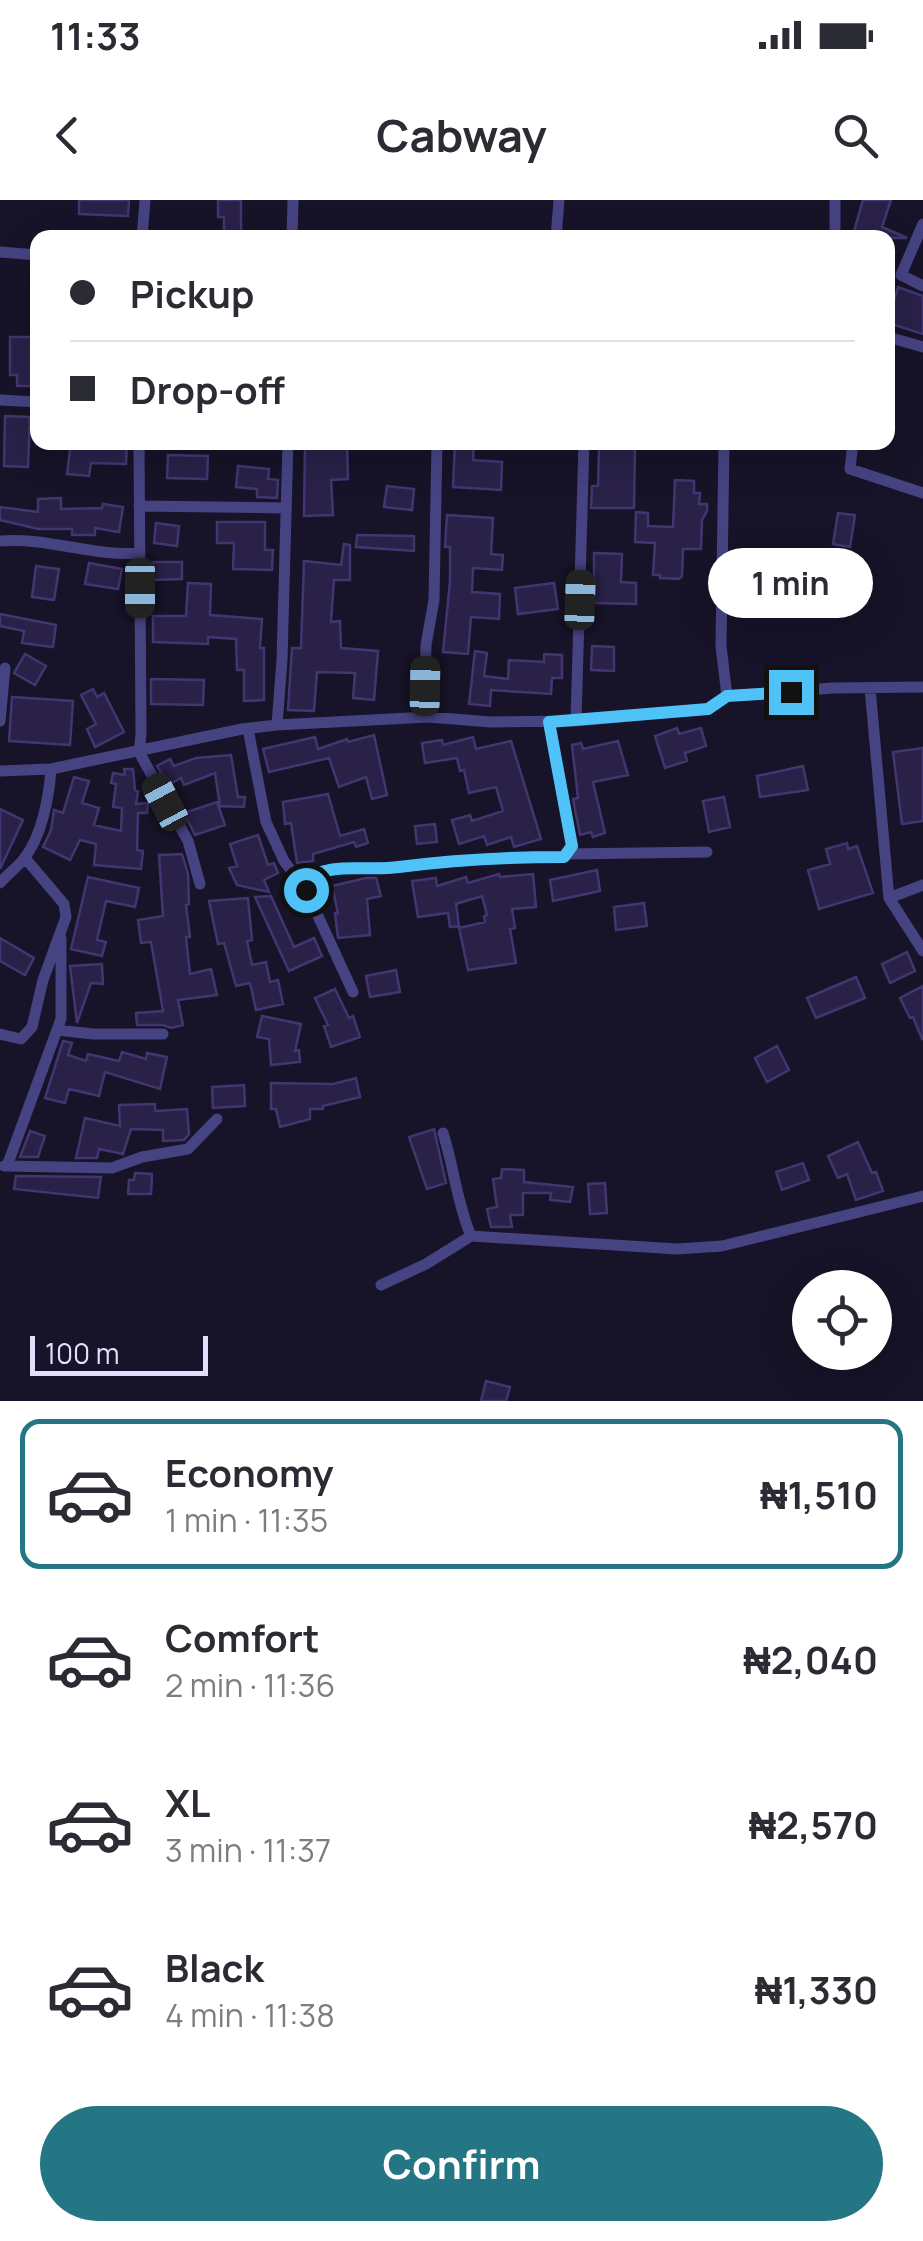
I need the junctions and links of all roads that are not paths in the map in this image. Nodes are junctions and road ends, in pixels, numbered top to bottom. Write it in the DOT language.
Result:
graph roads {
  1 [pos="145,200"];
  2 [pos="293,200"];
  3 [pos="559,200"];
  4 [pos="835,200"];
  5 [pos="923,224"];
  6 [pos="143,230"];
  7 [pos="292,230"];
  8 [pos="557,230"];
  9 [pos="836,230"];
  10 [pos="0,252"];
  11 [pos="30,255"];
  12 [pos="923,286"];
  13 [pos="895,338"];
  14 [pos="923,348"];
  15 [pos="0,400"];
  16 [pos="30,402"];
  17 [pos="139,450"];
  18 [pos="288,450"];
  19 [pos="436,450"];
  20 [pos="584,450"];
  21 [pos="724,450"];
  22 [pos="853,450"];
  23 [pos="923,493"];
  24 [pos="140,506"];
  25 [pos="286,508"];
  26 [pos="0,541"];
  27 [pos="140,553"];
  28 [pos="5,668"];
  29 [pos="923,687"];
  30 [pos="870,688"];
  31 [pos="727,696"];
  32 [pos="430,717"];
  33 [pos="0,721"];
  34 [pos="576,721"];
  35 [pos="549,722"];
  36 [pos="276,725"];
  37 [pos="248,728"];
  38 [pos="139,752"];
  39 [pos="2,767"];
  40 [pos="51,768"];
  41 [pos="707,852"];
  42 [pos="567,854"];
  43 [pos="25,858"];
  44 [pos="300,882"];
  45 [pos="0,884"];
  46 [pos="200,884"];
  47 [pos="923,886"];
  48 [pos="889,898"];
  49 [pos="61,938"];
  50 [pos="923,951"];
  51 [pos="353,992"];
  52 [pos="56,1030"];
  53 [pos="0,1034"];
  54 [pos="163,1034"];
  55 [pos="217,1119"];
  56 [pos="443,1133"];
  57 [pos="4,1166"];
  58 [pos="923,1196"];
  59 [pos="471,1236"];
  60 [pos="381,1285"];
  1 -- 6 [label="street"];
  2 -- 7 [label="street"];
  3 -- 8 [label="street"];
  4 -- 9 [label="street"];
  5 -- 12 [label="street"];
  10 -- 11 [label="street"];
  13 -- 14 [label="street"];
  15 -- 16 [label="street"];
  17 -- 24 [label="street"];
  18 -- 25 [label="street"];
  19 -- 32 [label="street"];
  20 -- 34 [label="street"];
  21 -- 31 [label="street"];
  22 -- 23 [label="street"];
  24 -- 25 [label="street"];
  24 -- 27 [label="street"];
  25 -- 36 [label="street"];
  26 -- 27 [label="street"];
  27 -- 38 [label="street"];
  28 -- 33 [label="street"];
  29 -- 30 [label="street"];
  30 -- 31 [label="street"];
  30 -- 48 [label="street"];
  31 -- 34 [label="street"];
  32 -- 35 [label="street"];
  32 -- 36 [label="street"];
  34 -- 35 [label="street"];
  35 -- 42 [label="street"];
  36 -- 37 [label="street"];
  37 -- 38 [label="street"];
  37 -- 44 [label="street"];
  38 -- 40 [label="street"];
  38 -- 46 [label="street"];
  39 -- 40 [label="street"];
  40 -- 43 [label="street"];
  41 -- 42 [label="street"];
  42 -- 44 [label="street"];
  43 -- 45 [label="street"];
  43 -- 49 [label="street"];
  44 -- 51 [label="street"];
  47 -- 48 [label="street"];
  48 -- 50 [label="street"];
  49 -- 52 [label="street"];
  49 -- 53 [label="street"];
  52 -- 54 [label="street"];
  52 -- 57 [label="street"];
  55 -- 57 [label="street"];
  56 -- 59 [label="street"];
  58 -- 59 [label="street"];
  59 -- 60 [label="street"];
}
